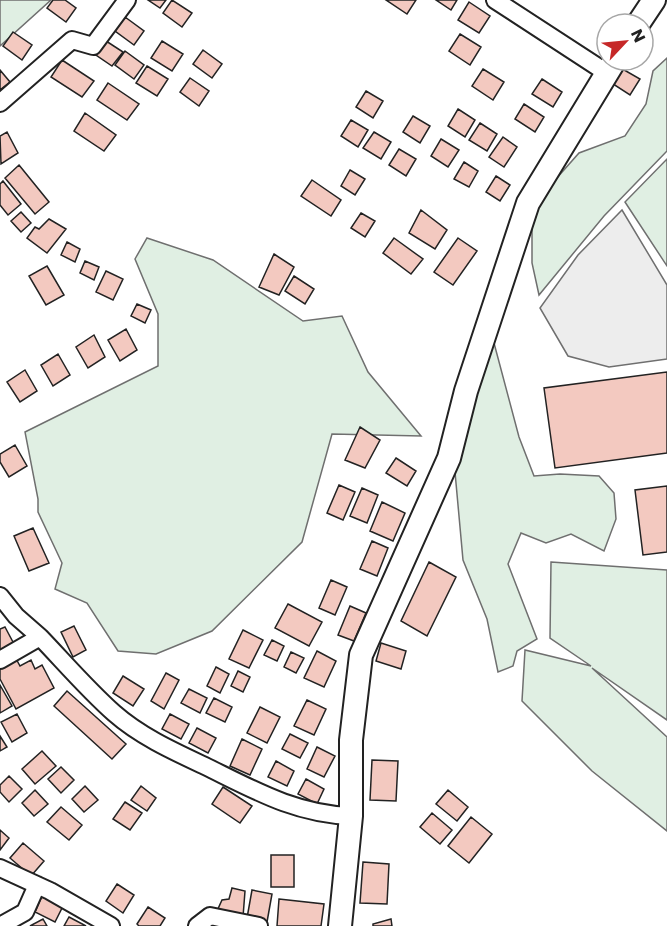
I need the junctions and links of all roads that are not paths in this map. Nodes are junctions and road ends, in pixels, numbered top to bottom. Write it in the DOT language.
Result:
graph roads {
  1 [pos="127,0"];
  2 [pos="495,0"];
  3 [pos="595,57"];
  4 [pos="607,72"];
  5 [pos="0,103"];
  6 [pos="0,596"];
  7 [pos="40,637"];
  8 [pos="0,660"];
  9 [pos="351,816"];
  10 [pos="0,868"];
  11 [pos="37,885"];
  12 [pos="0,926"];
  13 [pos="111,926"];
  14 [pos="197,926"];
  15 [pos="259,926"];
  16 [pos="340,926"];
  1 -- 5 [label="street"];
  2 -- 3 [label="street"];
  4 -- 9 [label="street"];
  6 -- 7 [label="street"];
  7 -- 8 [label="street"];
  7 -- 9 [label="street"];
  9 -- 16 [label="street"];
  10 -- 11 [label="street"];
  11 -- 12 [label="street"];
  11 -- 13 [label="street"];
  14 -- 15 [label="street"];
}
